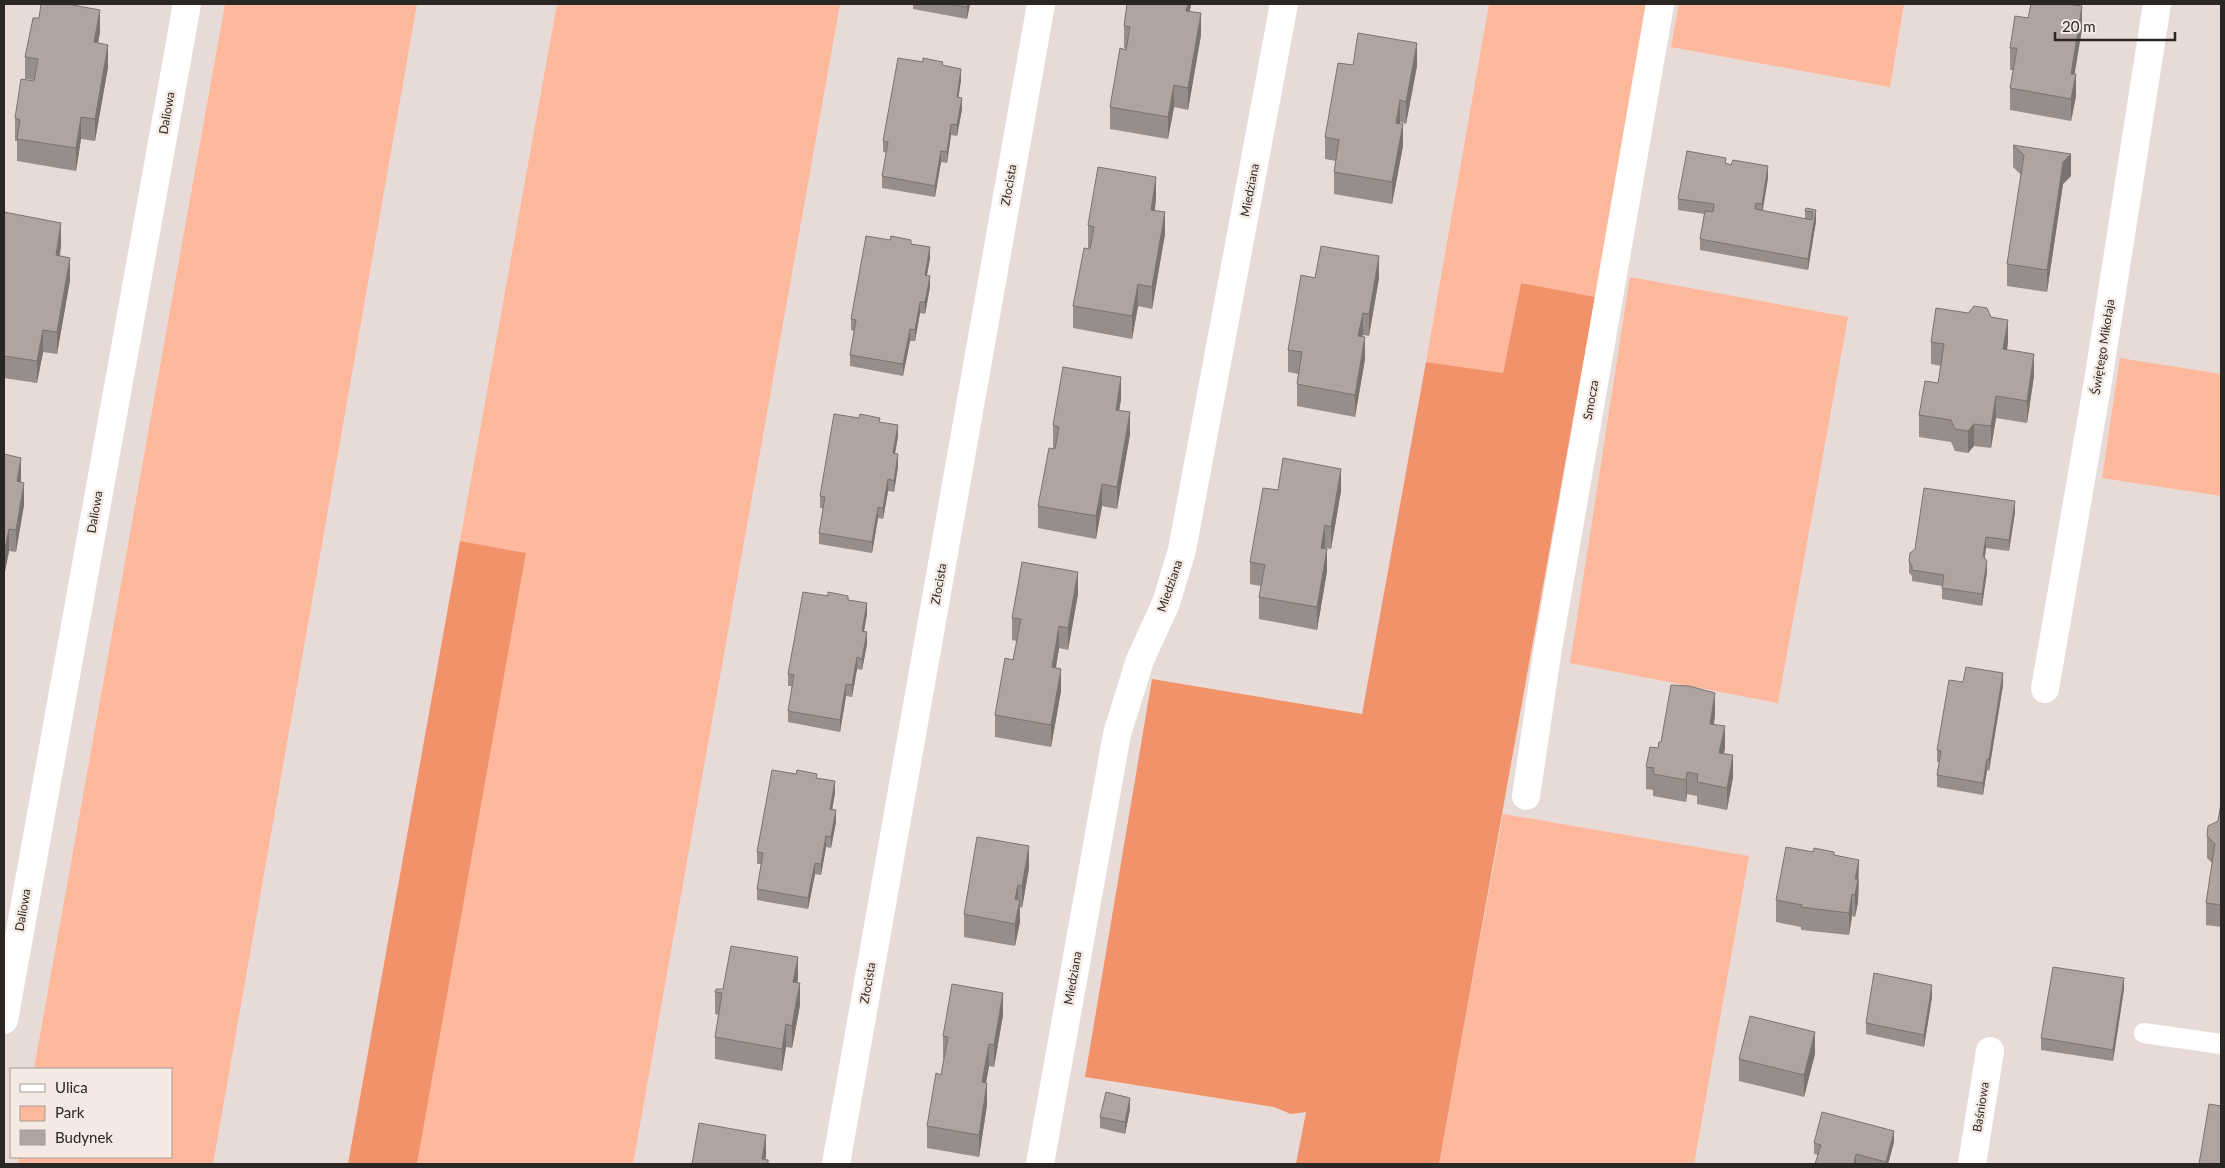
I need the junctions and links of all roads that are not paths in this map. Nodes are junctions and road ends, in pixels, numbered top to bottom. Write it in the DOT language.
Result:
graph roads {
  1 [pos="186,4"];
  2 [pos="1041,4"];
  3 [pos="1284,4"];
  4 [pos="1660,4"];
  5 [pos="2156,4"];
  6 [pos="2045,689"];
  7 [pos="1526,796"];
  8 [pos="4,1020"];
  9 [pos="2144,1033"];
  10 [pos="2221,1044"];
  11 [pos="1990,1051"];
  12 [pos="836,1164"];
  13 [pos="1040,1164"];
  14 [pos="1972,1164"];
  1 -- 8 [label="street, Daliowa"];
  2 -- 12 [label="street, Złocista"];
  3 -- 13 [label="street, Miedziana"];
  4 -- 7 [label="street, Smocza"];
  5 -- 6 [label="street, Świętego Mikołaja"];
  9 -- 10 [label="lane"];
  11 -- 14 [label="street, Baśniowa"];
}
